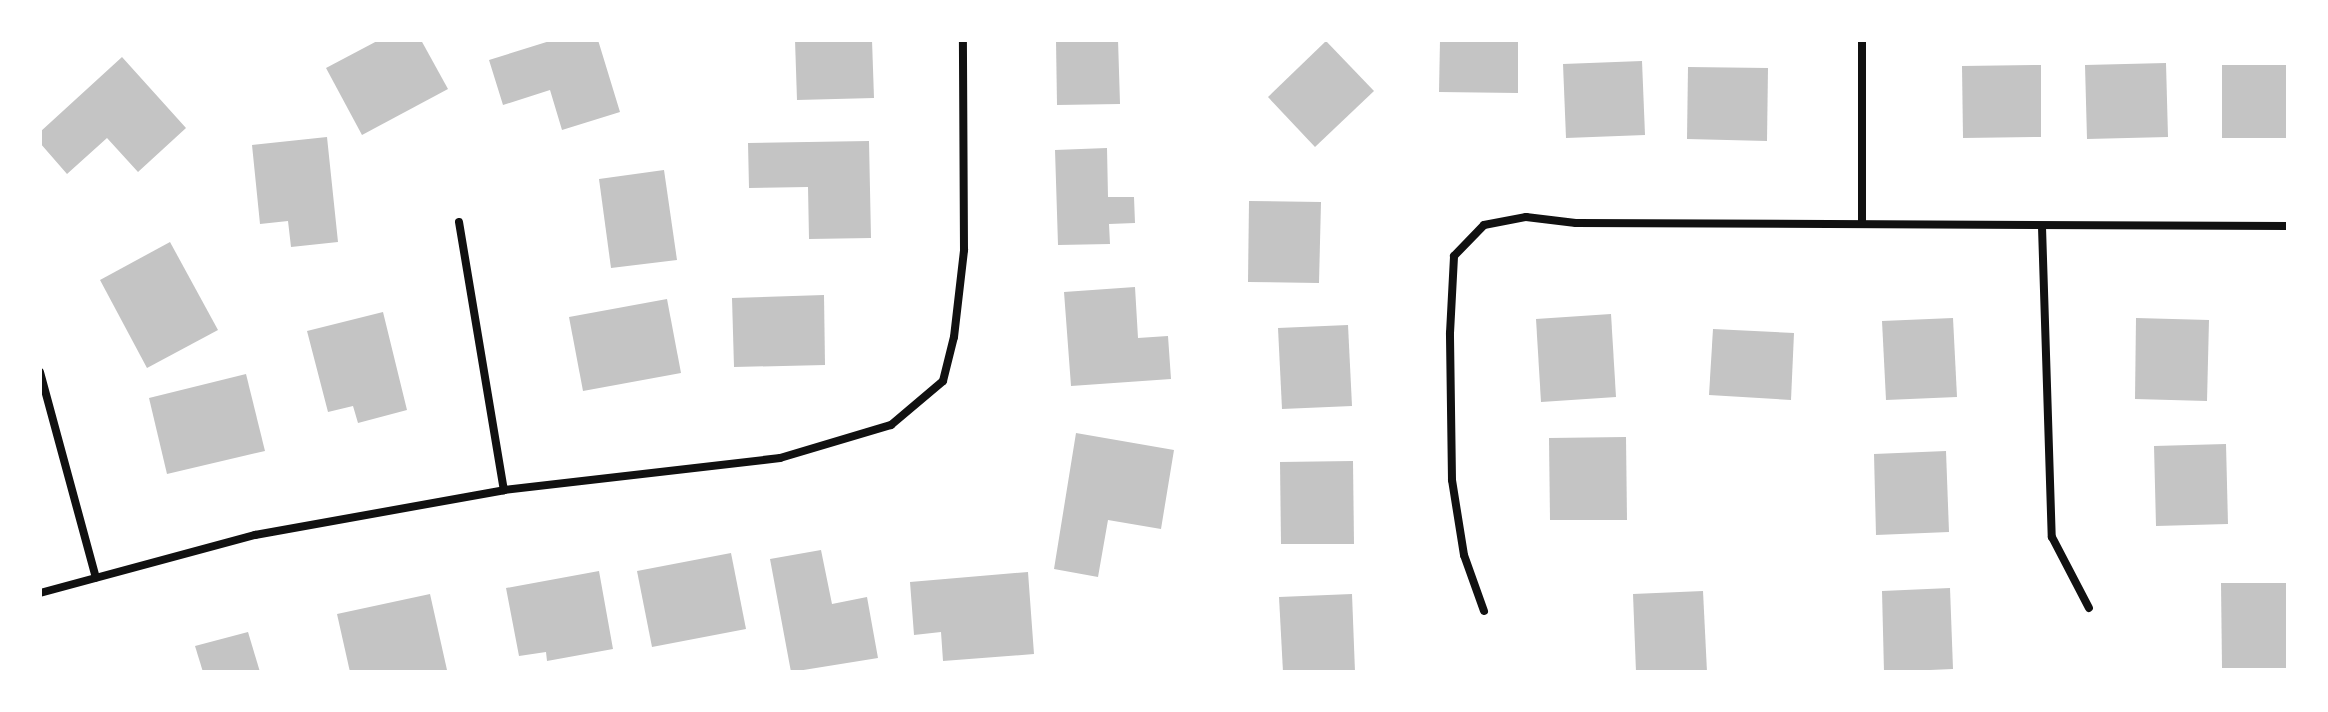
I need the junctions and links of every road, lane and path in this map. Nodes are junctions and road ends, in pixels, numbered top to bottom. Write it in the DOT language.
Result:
graph roads {
  1 [pos="963,40"];
  2 [pos="1862,40"];
  3 [pos="459,222"];
  4 [pos="1862,224"];
  5 [pos="2288,226"];
  6 [pos="2042,227"];
  7 [pos="40,372"];
  8 [pos="504,490"];
  9 [pos="96,578"];
  10 [pos="40,593"];
  11 [pos="2089,608"];
  12 [pos="1484,611"];
  1 -- 8 [label="street"];
  2 -- 4 [label="street"];
  3 -- 8 [label="street"];
  4 -- 6 [label="street"];
  4 -- 12 [label="street"];
  5 -- 6 [label="street"];
  6 -- 11 [label="street"];
  7 -- 9 [label="street"];
  8 -- 9 [label="street"];
  9 -- 10 [label="street"];
}
